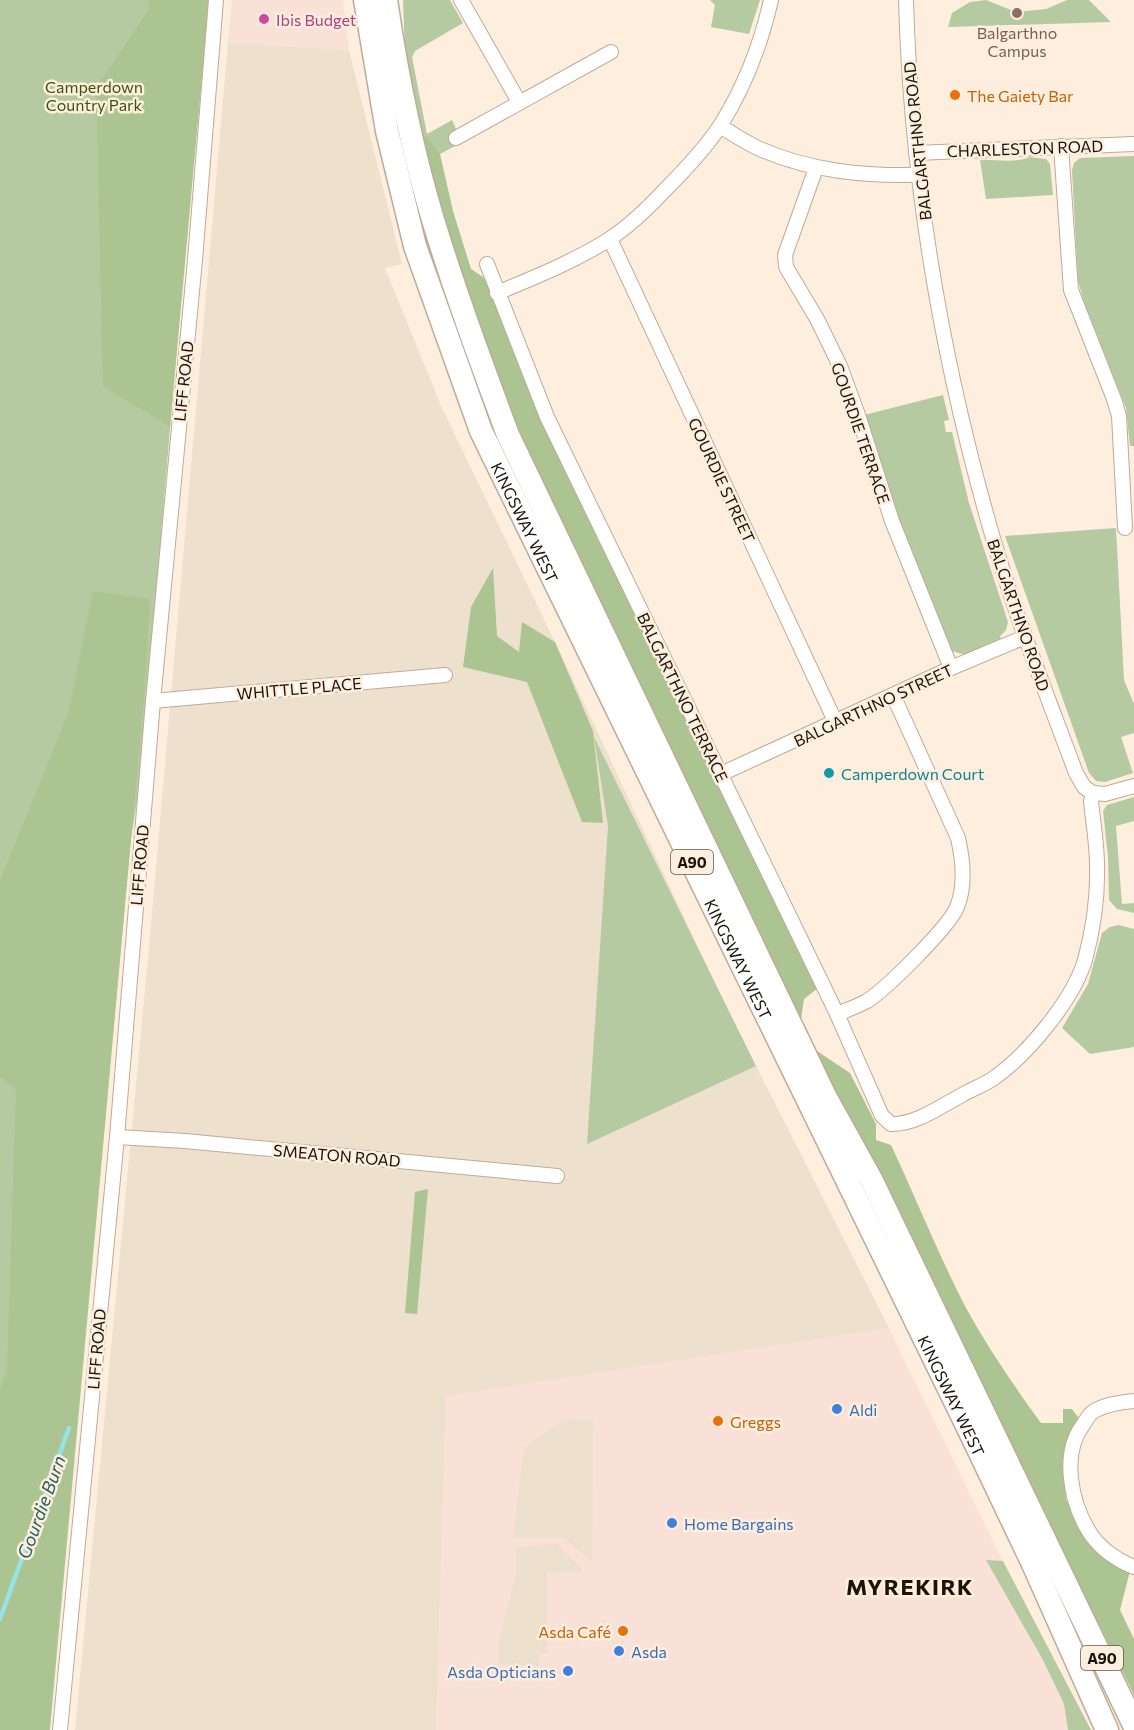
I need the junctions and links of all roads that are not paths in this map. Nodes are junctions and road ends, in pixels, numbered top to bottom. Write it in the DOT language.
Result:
graph roads {
  1 [pos="216,0"];
  2 [pos="365,0"];
  3 [pos="386,0"];
  4 [pos="461,0"];
  5 [pos="771,0"];
  6 [pos="906,0"];
  7 [pos="610,52"];
  8 [pos="519,102"];
  9 [pos="720,126"];
  10 [pos="456,138"];
  11 [pos="1134,144"];
  12 [pos="1061,146"];
  13 [pos="916,153"];
  14 [pos="816,168"];
  15 [pos="918,175"];
  16 [pos="610,239"];
  17 [pos="487,264"];
  18 [pos="497,293"];
  19 [pos="1125,528"];
  20 [pos="1025,637"];
  21 [pos="951,668"];
  22 [pos="445,675"];
  23 [pos="893,695"];
  24 [pos="153,700"];
  25 [pos="835,721"];
  26 [pos="721,774"];
  27 [pos="1134,786"];
  28 [pos="1093,793"];
  29 [pos="837,1014"];
  30 [pos="117,1137"];
  31 [pos="557,1176"];
  32 [pos="1134,1401"];
  33 [pos="1134,1567"];
  34 [pos="1134,1725"];
  35 [pos="60,1730"];
  36 [pos="1107,1730"];
  1 -- 24 [label="street, LIFF ROAD"];
  2 -- 36 [label="highway, KINGSWAY WEST / A90"];
  3 -- 34 [label="highway, KINGSWAY WEST / A90"];
  4 -- 8 [label="street"];
  5 -- 9 [label="street"];
  6 -- 13 [label="street, BALGARTHNO ROAD"];
  7 -- 8 [label="street"];
  8 -- 10 [label="street"];
  9 -- 14 [label="street"];
  9 -- 16 [label="street"];
  11 -- 12 [label="street, CHARLESTON ROAD"];
  12 -- 13 [label="street, CHARLESTON ROAD"];
  12 -- 19 [label="street"];
  13 -- 15 [label="street, BALGARTHNO ROAD"];
  14 -- 15 [label="street"];
  14 -- 21 [label="street, GOURDIE TERRACE"];
  15 -- 20 [label="street, BALGARTHNO ROAD"];
  16 -- 18 [label="street"];
  16 -- 25 [label="street, GOURDIE STREET"];
  17 -- 18 [label="street, BALGARTHNO TERRACE"];
  18 -- 26 [label="street, BALGARTHNO TERRACE"];
  20 -- 21 [label="street, BALGARTHNO STREET"];
  20 -- 28 [label="street, BALGARTHNO ROAD"];
  21 -- 23 [label="street, BALGARTHNO STREET"];
  22 -- 24 [label="street, WHITTLE PLACE"];
  23 -- 25 [label="street, BALGARTHNO STREET"];
  23 -- 29 [label="street"];
  24 -- 30 [label="street, LIFF ROAD"];
  25 -- 26 [label="street, BALGARTHNO STREET"];
  26 -- 29 [label="street, BALGARTHNO TERRACE"];
  27 -- 28 [label="street"];
  28 -- 29 [label="street, BALGARTHNO TERRACE"];
  30 -- 31 [label="street, SMEATON ROAD"];
  30 -- 35 [label="street, LIFF ROAD"];
  32 -- 33 [label="street"];
}
